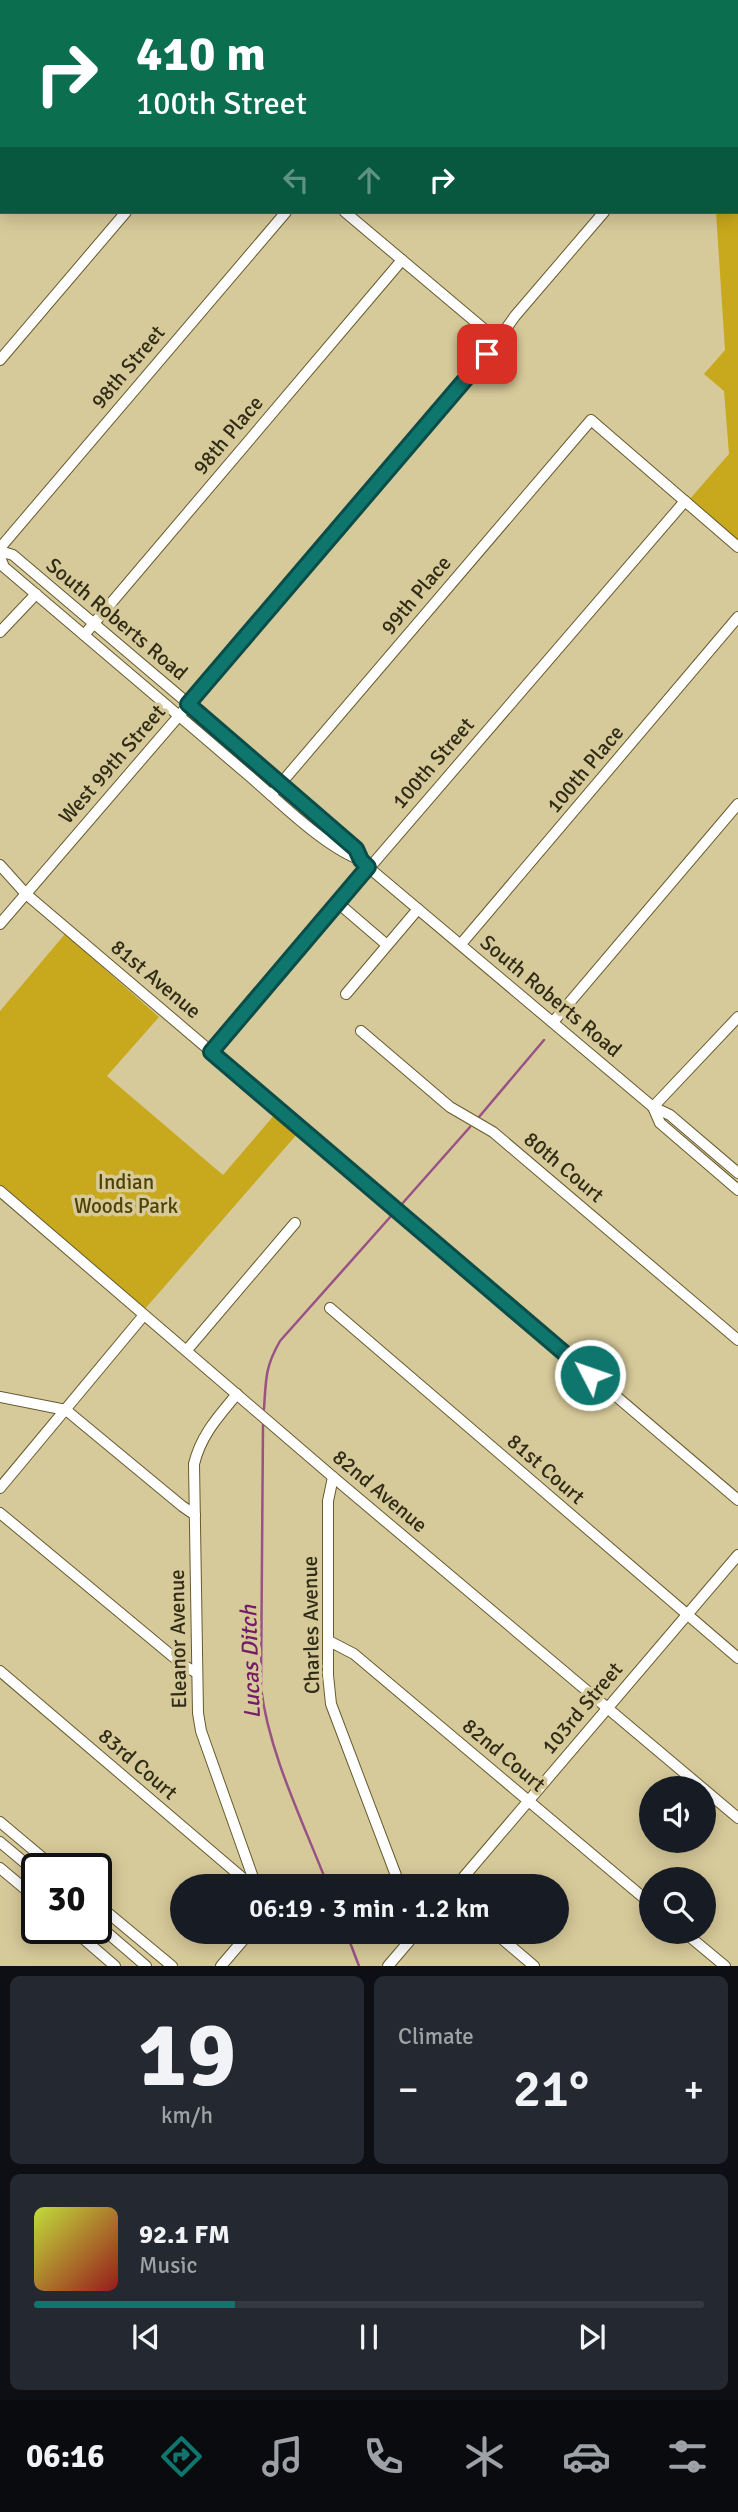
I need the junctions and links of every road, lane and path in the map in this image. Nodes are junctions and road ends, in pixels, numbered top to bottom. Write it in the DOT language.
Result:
graph roads {
  1 [pos="124,214"];
  2 [pos="284,214"];
  3 [pos="347,214"];
  4 [pos="602,214"];
  5 [pos="402,260"];
  6 [pos="497,341"];
  7 [pos="0,360"];
  8 [pos="685,501"];
  9 [pos="738,547"];
  10 [pos="0,550"];
  11 [pos="0,557"];
  12 [pos="36,594"];
  13 [pos="738,617"];
  14 [pos="94,624"];
  15 [pos="0,632"];
  16 [pos="84,635"];
  17 [pos="188,704"];
  18 [pos="178,716"];
  19 [pos="282,783"];
  20 [pos="271,795"];
  21 [pos="738,804"];
  22 [pos="364,864"];
  23 [pos="0,865"];
  24 [pos="26,894"];
  25 [pos="338,903"];
  26 [pos="418,909"];
  27 [pos="0,924"];
  28 [pos="461,944"];
  29 [pos="387,945"];
  30 [pos="346,993"];
  31 [pos="738,1017"];
  32 [pos="553,1022"];
  33 [pos="362,1031"];
  34 [pos="211,1052"];
  35 [pos="653,1107"];
  36 [pos="738,1173"];
  37 [pos="738,1190"];
  38 [pos="0,1191"];
  39 [pos="295,1223"];
  40 [pos="330,1308"];
  41 [pos="144,1315"];
  42 [pos="738,1340"];
  43 [pos="187,1350"];
  44 [pos="237,1394"];
  45 [pos="0,1397"];
  46 [pos="66,1410"];
  47 [pos="333,1476"];
  48 [pos="0,1488"];
  49 [pos="738,1500"];
  50 [pos="0,1513"];
  51 [pos="195,1515"];
  52 [pos="738,1555"];
  53 [pos="687,1615"];
  54 [pos="328,1641"];
  55 [pos="738,1658"];
  56 [pos="0,1671"];
  57 [pos="197,1673"];
  58 [pos="609,1707"];
  59 [pos="528,1802"];
  60 [pos="738,1818"];
  61 [pos="0,1822"];
  62 [pos="0,1842"];
  63 [pos="37,1853"];
  64 [pos="21,1860"];
  65 [pos="0,1868"];
  66 [pos="240,1874"];
  67 [pos="250,1874"];
  68 [pos="395,1874"];
  69 [pos="466,1874"];
  70 [pos="21,1886"];
  71 [pos="639,1895"];
  72 [pos="112,1916"];
  73 [pos="112,1937"];
  74 [pos="90,1944"];
  75 [pos="240,1944"];
  76 [pos="407,1944"];
  77 [pos="508,1944"];
  78 [pos="698,1944"];
  79 [pos="116,1966"];
  80 [pos="146,1966"];
  81 [pos="172,1966"];
  82 [pos="221,1966"];
  83 [pos="388,1966"];
  84 [pos="534,1966"];
  85 [pos="724,1966"];
  1 -- 7 [label="street"];
  2 -- 10 [label="street, 98th Street"];
  3 -- 5 [label="street"];
  4 -- 6 [label="street, West 99th Street"];
  5 -- 6 [label="street"];
  5 -- 14 [label="street, 98th Place"];
  6 -- 17 [label="street, West 99th Street"];
  8 -- 9 [label="street"];
  8 -- 19 [label="street, 99th Place"];
  8 -- 22 [label="street, 100th Street"];
  10 -- 14 [label="street, South Roberts Road"];
  11 -- 12 [label="street, South Roberts Road"];
  12 -- 15 [label="street"];
  12 -- 16 [label="street, South Roberts Road"];
  13 -- 28 [label="street, 100th Place"];
  14 -- 16 [label="street, 98th Place"];
  14 -- 17 [label="street, South Roberts Road"];
  16 -- 18 [label="street, South Roberts Road"];
  17 -- 18 [label="street, West 99th Street"];
  17 -- 19 [label="street, South Roberts Road"];
  18 -- 20 [label="street, South Roberts Road"];
  18 -- 24 [label="street, West 99th Street"];
  19 -- 20 [label="street, 99th Place"];
  19 -- 22 [label="street, South Roberts Road"];
  20 -- 22 [label="street, South Roberts Road"];
  21 -- 32 [label="street"];
  22 -- 25 [label="street, 100th Street"];
  22 -- 26 [label="street, South Roberts Road"];
  23 -- 24 [label="street, 81st Avenue"];
  24 -- 27 [label="street, West 99th Street"];
  24 -- 34 [label="street, 81st Avenue"];
  25 -- 29 [label="street"];
  25 -- 34 [label="street, 100th Street"];
  26 -- 28 [label="street, South Roberts Road"];
  26 -- 29 [label="street"];
  28 -- 32 [label="street, South Roberts Road"];
  29 -- 30 [label="street"];
  31 -- 35 [label="street"];
  32 -- 35 [label="street, South Roberts Road"];
  33 -- 42 [label="street, 80th Court"];
  34 -- 49 [label="street, 81st Avenue"];
  35 -- 36 [label="street, South Roberts Road"];
  35 -- 37 [label="street, South Roberts Road"];
  38 -- 41 [label="street, 82nd Avenue"];
  39 -- 43 [label="street"];
  40 -- 53 [label="street, 81st Court"];
  41 -- 43 [label="street, 82nd Avenue"];
  41 -- 46 [label="street"];
  43 -- 44 [label="street, 82nd Avenue"];
  44 -- 47 [label="street, 82nd Avenue"];
  44 -- 51 [label="street, Eleanor Avenue"];
  45 -- 46 [label="street"];
  46 -- 48 [label="street"];
  46 -- 51 [label="street"];
  47 -- 54 [label="street, Charles Avenue"];
  47 -- 58 [label="street, 82nd Avenue"];
  50 -- 57 [label="street"];
  51 -- 57 [label="street, Eleanor Avenue"];
  52 -- 53 [label="street, 103rd Street"];
  53 -- 55 [label="street, 81st Court"];
  53 -- 58 [label="street, 103rd Street"];
  54 -- 59 [label="street, 82nd Court"];
  54 -- 68 [label="street, Charles Avenue"];
  56 -- 66 [label="street, 83rd Court"];
  57 -- 67 [label="street, Eleanor Avenue"];
  58 -- 59 [label="street, 103rd Street"];
  58 -- 60 [label="street, 82nd Avenue"];
  59 -- 69 [label="street, 103rd Street"];
  59 -- 71 [label="street, 82nd Court"];
  61 -- 63 [label="street"];
  62 -- 64 [label="street"];
  65 -- 70 [label="street"];
  72 -- 81 [label="street"];
  73 -- 80 [label="street"];
  74 -- 79 [label="street"];
  75 -- 82 [label="street"];
  76 -- 83 [label="street"];
  77 -- 84 [label="street"];
  78 -- 85 [label="street"];
}
